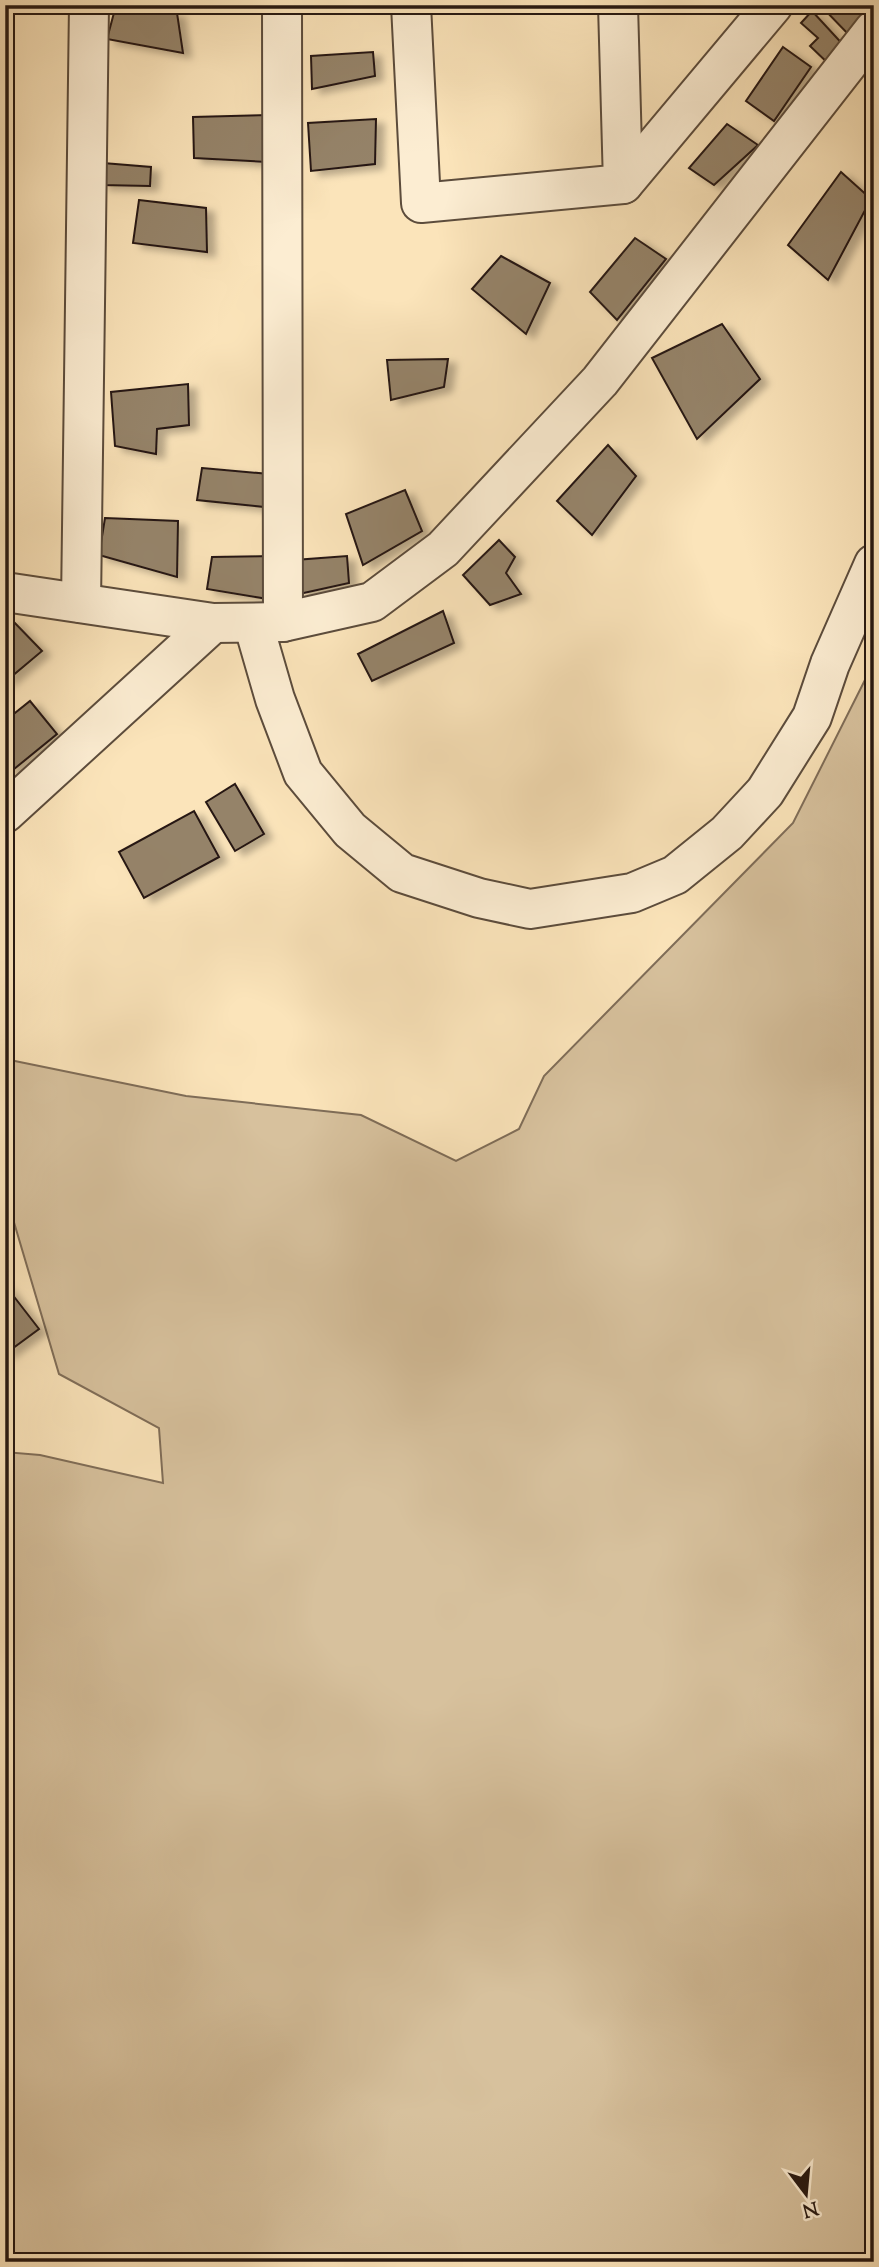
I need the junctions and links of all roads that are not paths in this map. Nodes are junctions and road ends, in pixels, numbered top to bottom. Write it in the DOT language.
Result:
graph roads {
  1 [pos="89,5"];
  2 [pos="282,5"];
  3 [pos="411,5"];
  4 [pos="618,5"];
  5 [pos="773,5"];
  6 [pos="874,30"];
  7 [pos="623,184"];
  8 [pos="874,564"];
  9 [pos="5,592"];
  10 [pos="81,603"];
  11 [pos="268,622"];
  12 [pos="213,623"];
  13 [pos="5,813"];
  1 -- 10 [label="street"];
  2 -- 11 [label="street"];
  3 -- 7 [label="street"];
  4 -- 7 [label="street"];
  5 -- 7 [label="street"];
  6 -- 11 [label="street"];
  8 -- 11 [label="street"];
  9 -- 10 [label="street"];
  10 -- 12 [label="street"];
  11 -- 12 [label="street"];
  12 -- 13 [label="street"];
}
